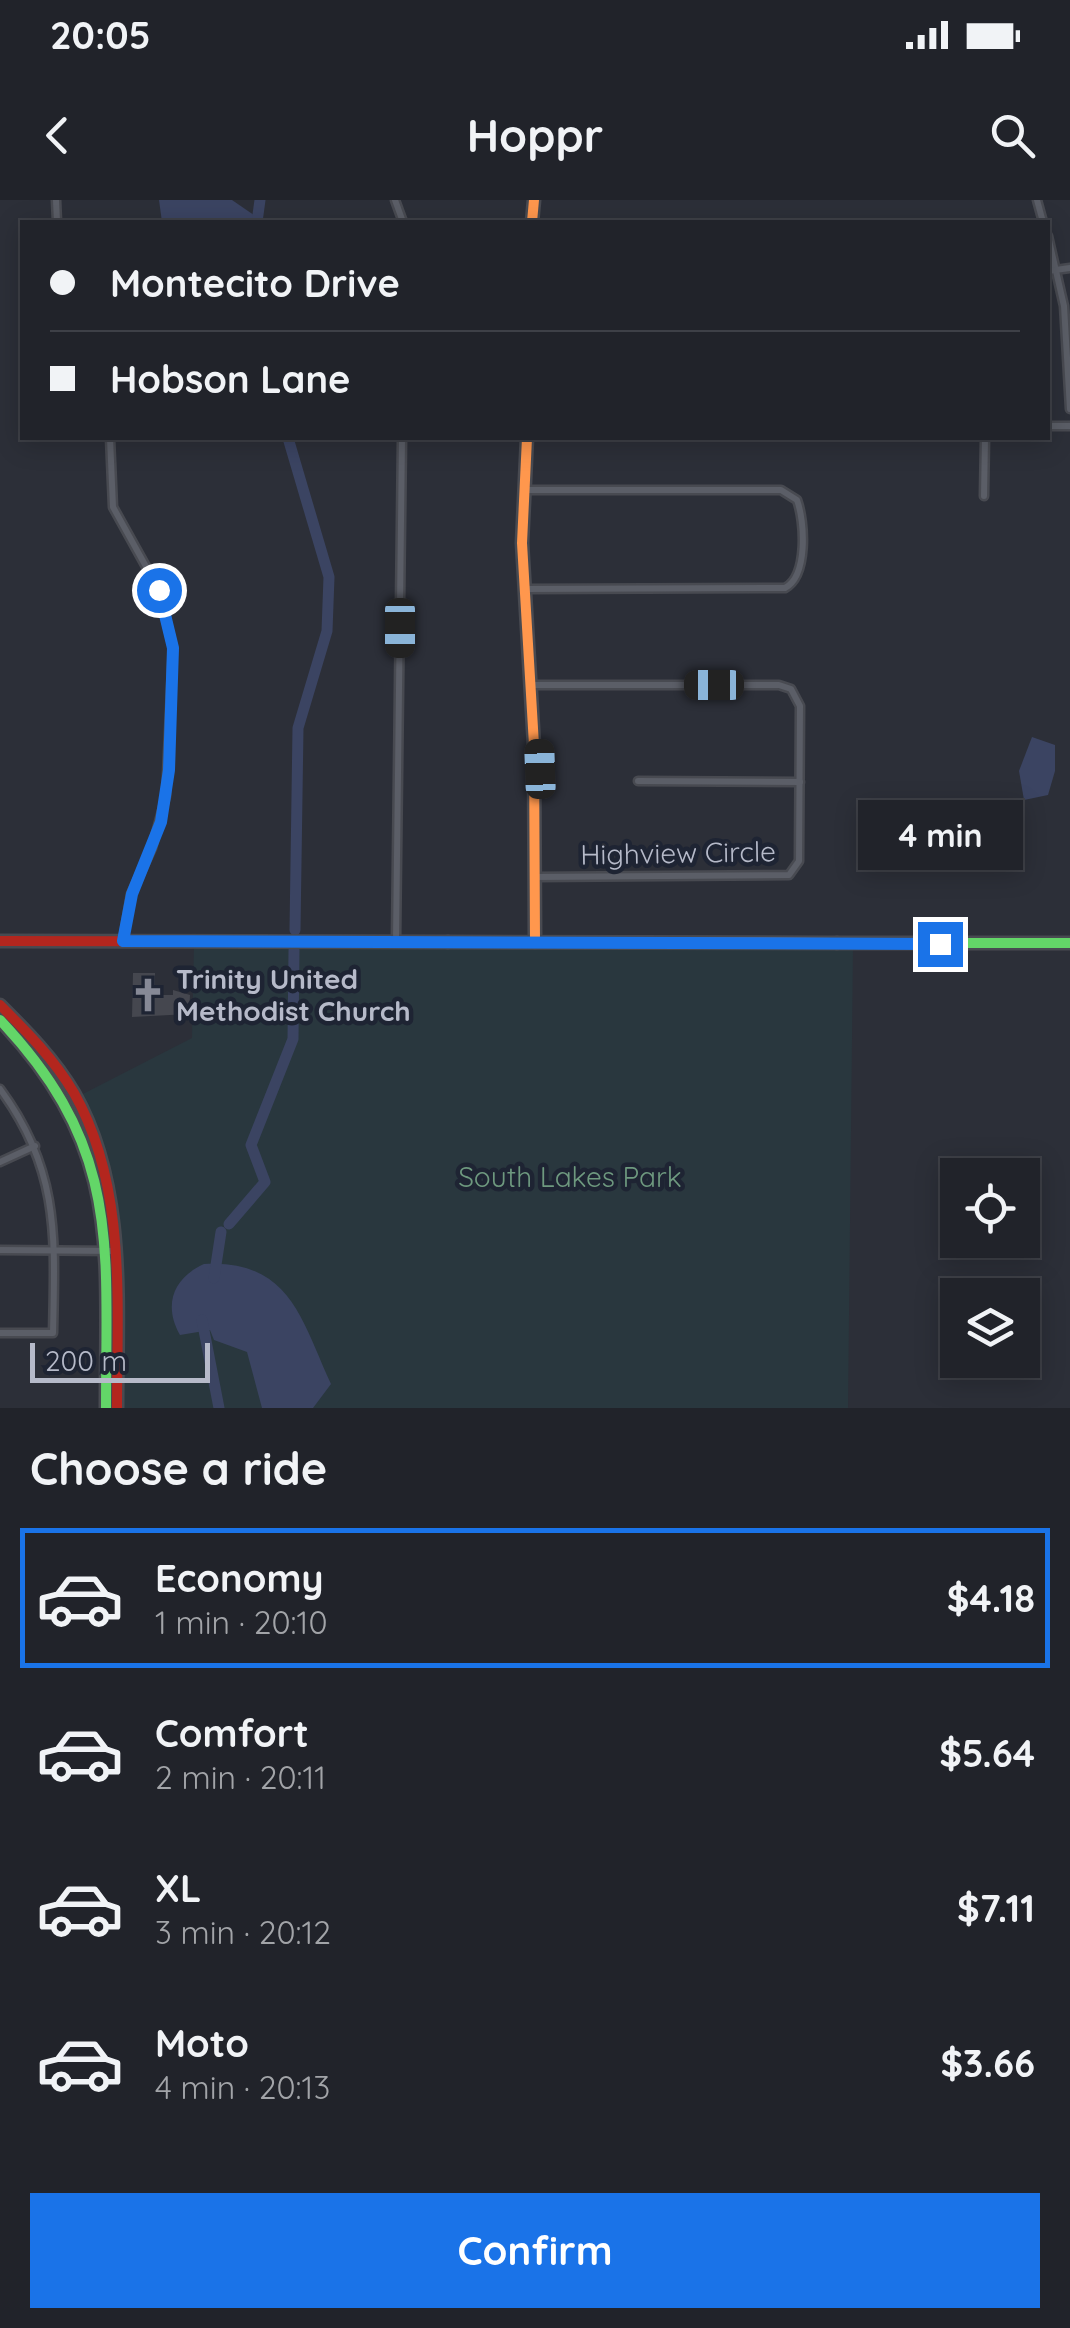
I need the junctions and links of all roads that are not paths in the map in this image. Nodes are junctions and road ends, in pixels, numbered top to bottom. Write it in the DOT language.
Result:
graph roads {
  1 [pos="1070,268"];
  2 [pos="1052,271"];
  3 [pos="1070,409"];
  4 [pos="110,440"];
  5 [pos="402,440"];
  6 [pos="527,440"];
  7 [pos="985,440"];
  8 [pos="522,490"];
  9 [pos="984,496"];
  10 [pos="528,589"];
  11 [pos="534,685"];
  12 [pos="638,781"];
  13 [pos="800,782"];
  14 [pos="538,877"];
  15 [pos="0,941"];
  16 [pos="123,941"];
  17 [pos="396,941"];
  18 [pos="537,942"];
  19 [pos="1070,943"];
  20 [pos="0,1005"];
  21 [pos="0,1020"];
  22 [pos="0,1089"];
  23 [pos="34,1146"];
  24 [pos="0,1162"];
  25 [pos="0,1250"];
  26 [pos="55,1250"];
  27 [pos="112,1250"];
  28 [pos="0,1333"];
  29 [pos="106,1408"];
  30 [pos="117,1408"];
  1 -- 2 [label="street"];
  2 -- 3 [label="street"];
  4 -- 16 [label="street"];
  5 -- 17 [label="street"];
  6 -- 8 [label="street"];
  7 -- 9 [label="street"];
  8 -- 10 [label="street"];
  8 -- 10 [label="street"];
  10 -- 11 [label="street"];
  11 -- 13 [label="street, Highview Circle"];
  11 -- 14 [label="street"];
  12 -- 13 [label="street"];
  13 -- 14 [label="street, Highview Circle"];
  14 -- 18 [label="street"];
  15 -- 16 [label="street"];
  16 -- 17 [label="street"];
  17 -- 18 [label="street"];
  18 -- 19 [label="street"];
  20 -- 27 [label="street"];
  21 -- 27 [label="street"];
  22 -- 23 [label="street"];
  23 -- 24 [label="street"];
  23 -- 26 [label="street"];
  25 -- 26 [label="street"];
  26 -- 27 [label="street"];
  26 -- 28 [label="street"];
  27 -- 29 [label="street"];
  27 -- 30 [label="street"];
}
